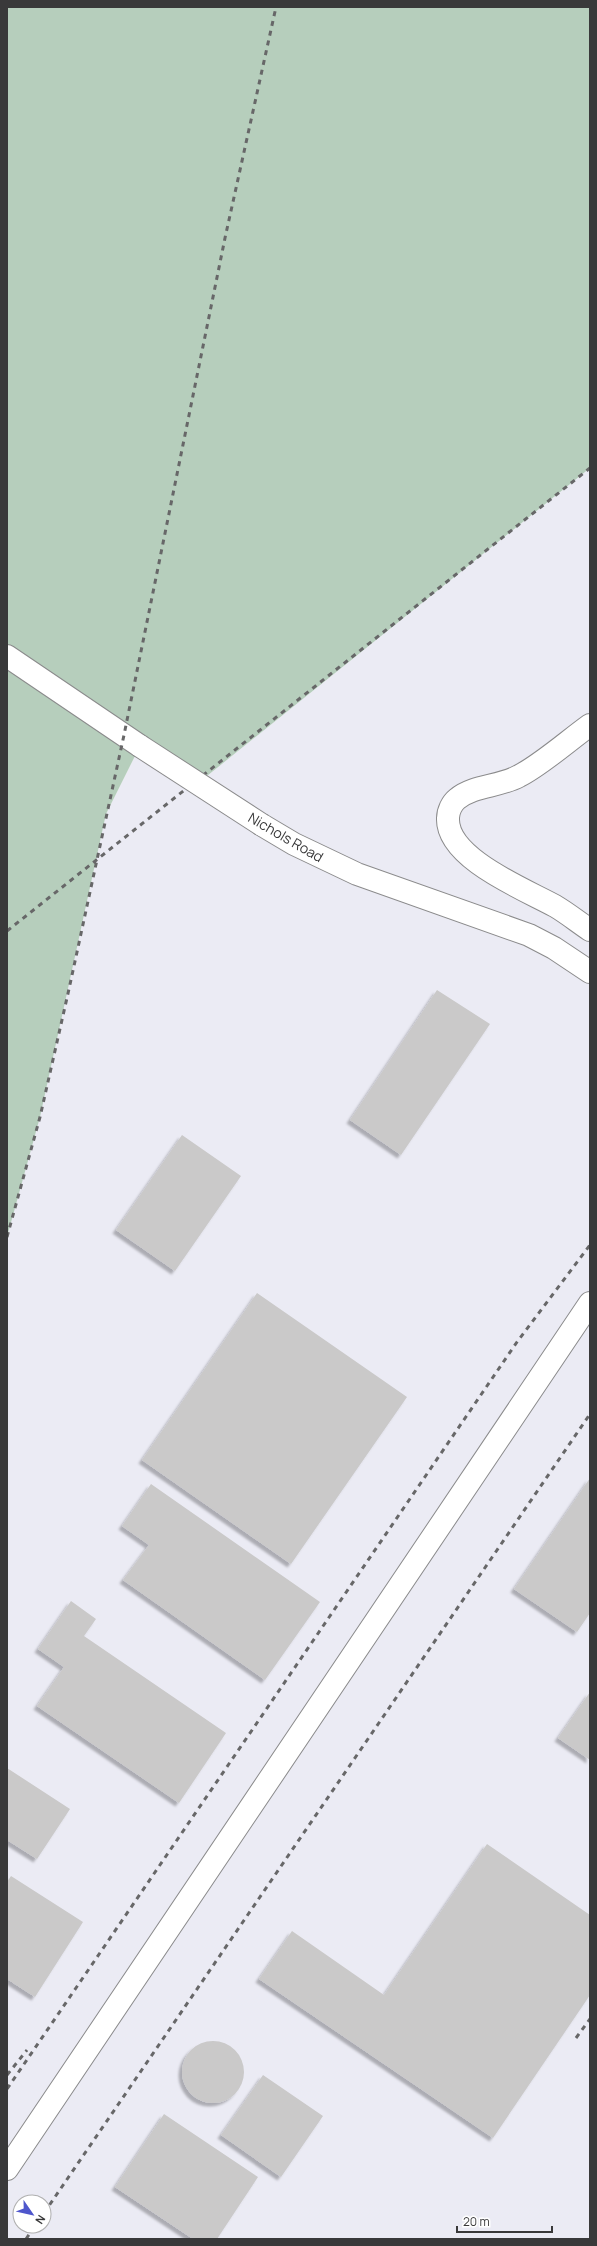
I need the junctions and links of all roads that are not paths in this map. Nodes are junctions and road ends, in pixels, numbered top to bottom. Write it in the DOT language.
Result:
graph roads {
  1 [pos="7,656"];
  2 [pos="590,725"];
  3 [pos="590,930"];
  4 [pos="590,972"];
  5 [pos="588,1307"];
  6 [pos="7,2169"];
  1 -- 4 [label="street, Nichols Road, bridge"];
  2 -- 3 [label="street"];
  5 -- 6 [label="street"];
}
